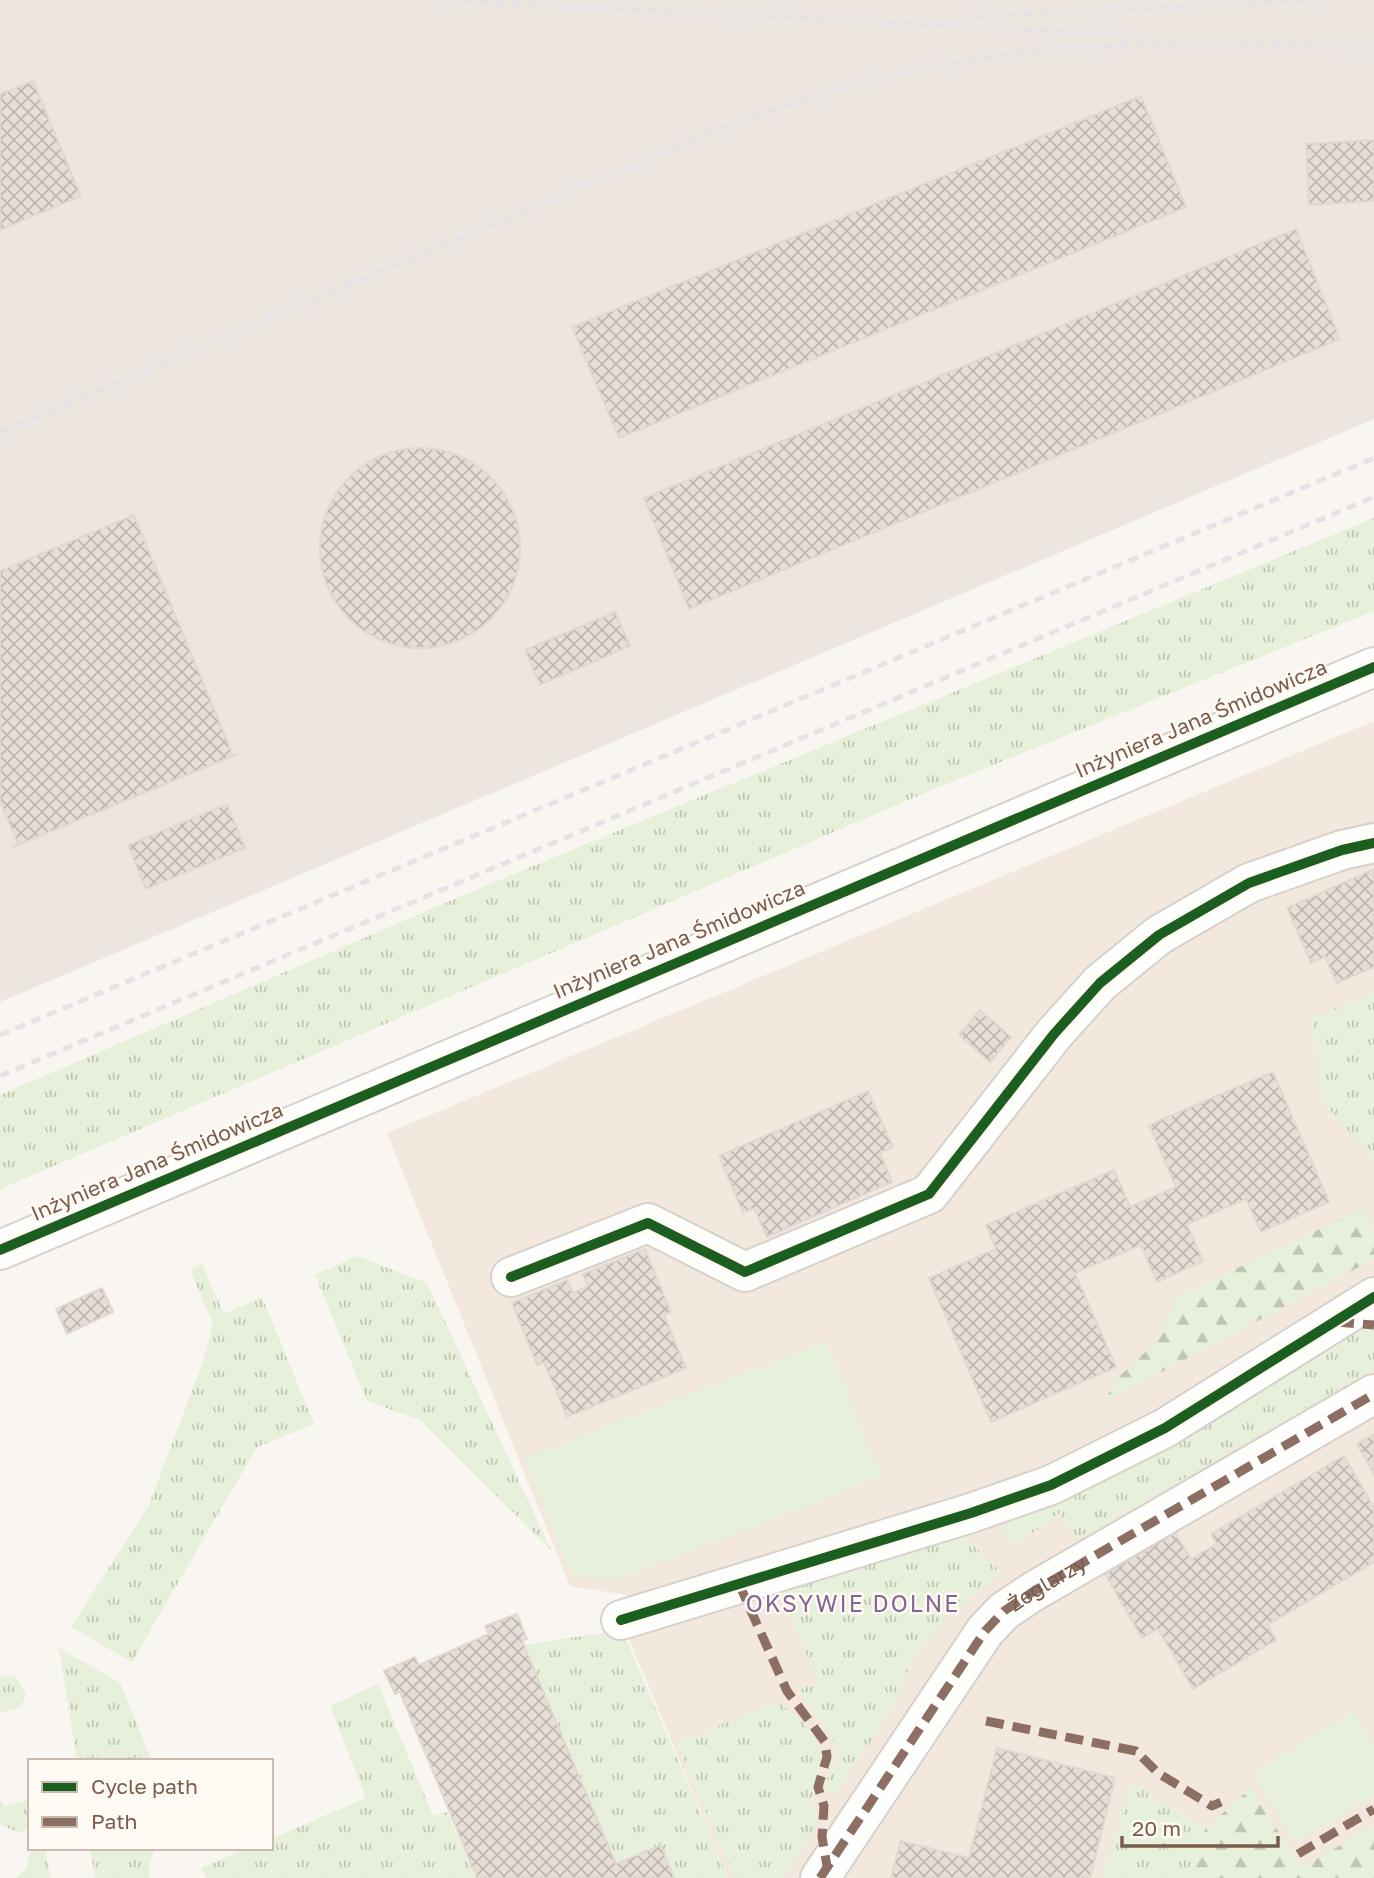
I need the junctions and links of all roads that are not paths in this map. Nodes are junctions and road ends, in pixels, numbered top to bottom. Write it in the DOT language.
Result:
graph roads {
  1 [pos="1374,667"];
  2 [pos="1374,843"];
  3 [pos="0,1250"];
  4 [pos="511,1277"];
  5 [pos="1374,1297"];
  6 [pos="1374,1394"];
  7 [pos="621,1620"];
  8 [pos="820,1878"];
  1 -- 3 [label="street, Inżyniera Jana Śmidowicza"];
  2 -- 4 [label="street"];
  5 -- 7 [label="street"];
  6 -- 8 [label="street, Żeglarzy"];
}
